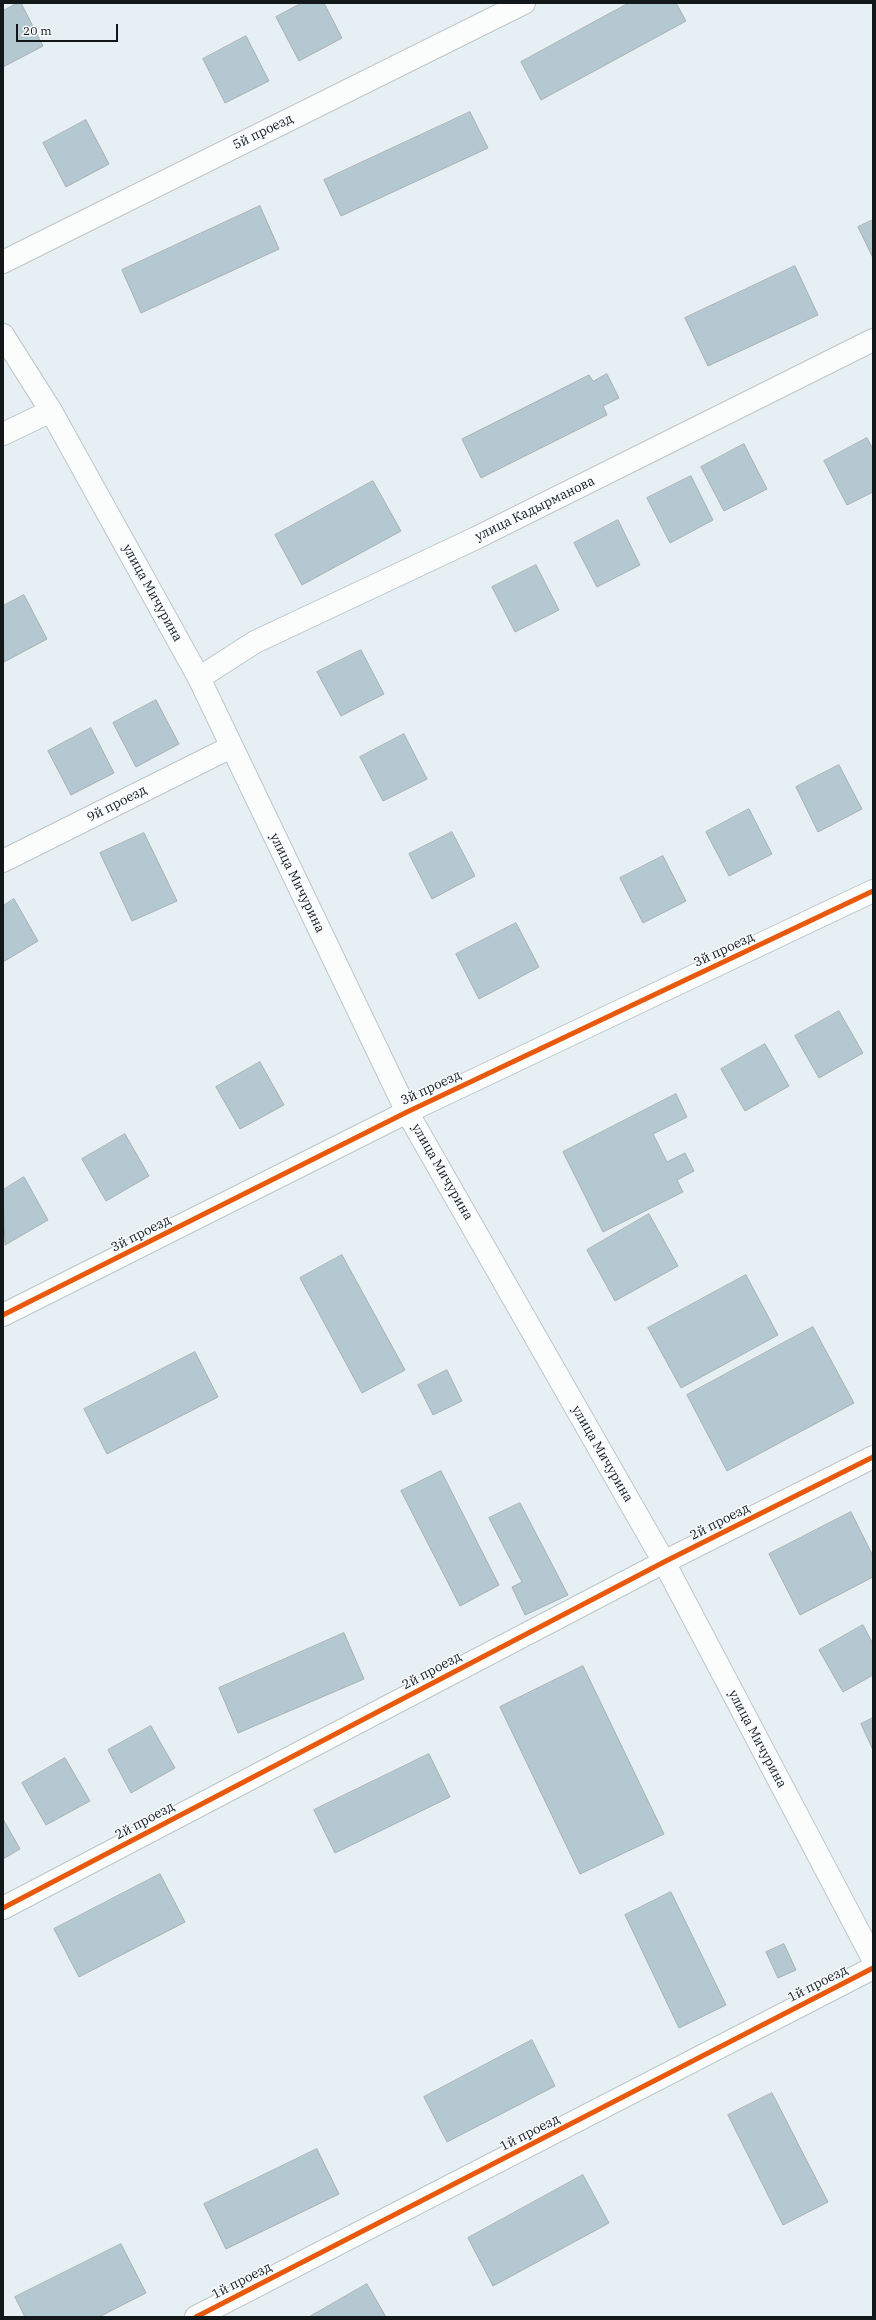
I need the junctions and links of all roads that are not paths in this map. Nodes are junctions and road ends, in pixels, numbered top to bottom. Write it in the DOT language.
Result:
graph roads {
  1 [pos="524,3"];
  2 [pos="3,262"];
  3 [pos="3,335"];
  4 [pos="873,340"];
  5 [pos="51,411"];
  6 [pos="3,434"];
  7 [pos="199,678"];
  8 [pos="231,747"];
  9 [pos="3,861"];
  10 [pos="873,891"];
  11 [pos="407,1112"];
  12 [pos="3,1316"];
  13 [pos="873,1457"];
  14 [pos="664,1562"];
  15 [pos="3,1908"];
  16 [pos="873,1960"];
  17 [pos="873,1968"];
  18 [pos="196,2317"];
  1 -- 2 [label="street, 5й проезд"];
  3 -- 5 [label="street, улица Мичурина"];
  4 -- 7 [label="street, улица Кадырманова"];
  5 -- 6 [label="street"];
  5 -- 7 [label="street, улица Мичурина"];
  7 -- 8 [label="street, улица Мичурина"];
  8 -- 9 [label="street, 9й проезд"];
  8 -- 11 [label="street, улица Мичурина"];
  10 -- 11 [label="street, 3й проезд"];
  11 -- 12 [label="street, 3й проезд"];
  11 -- 14 [label="street, улица Мичурина"];
  13 -- 14 [label="street, 2й проезд"];
  14 -- 15 [label="street, 2й проезд"];
  14 -- 16 [label="street, улица Мичурина"];
  17 -- 18 [label="street, 1й проезд"];
}
